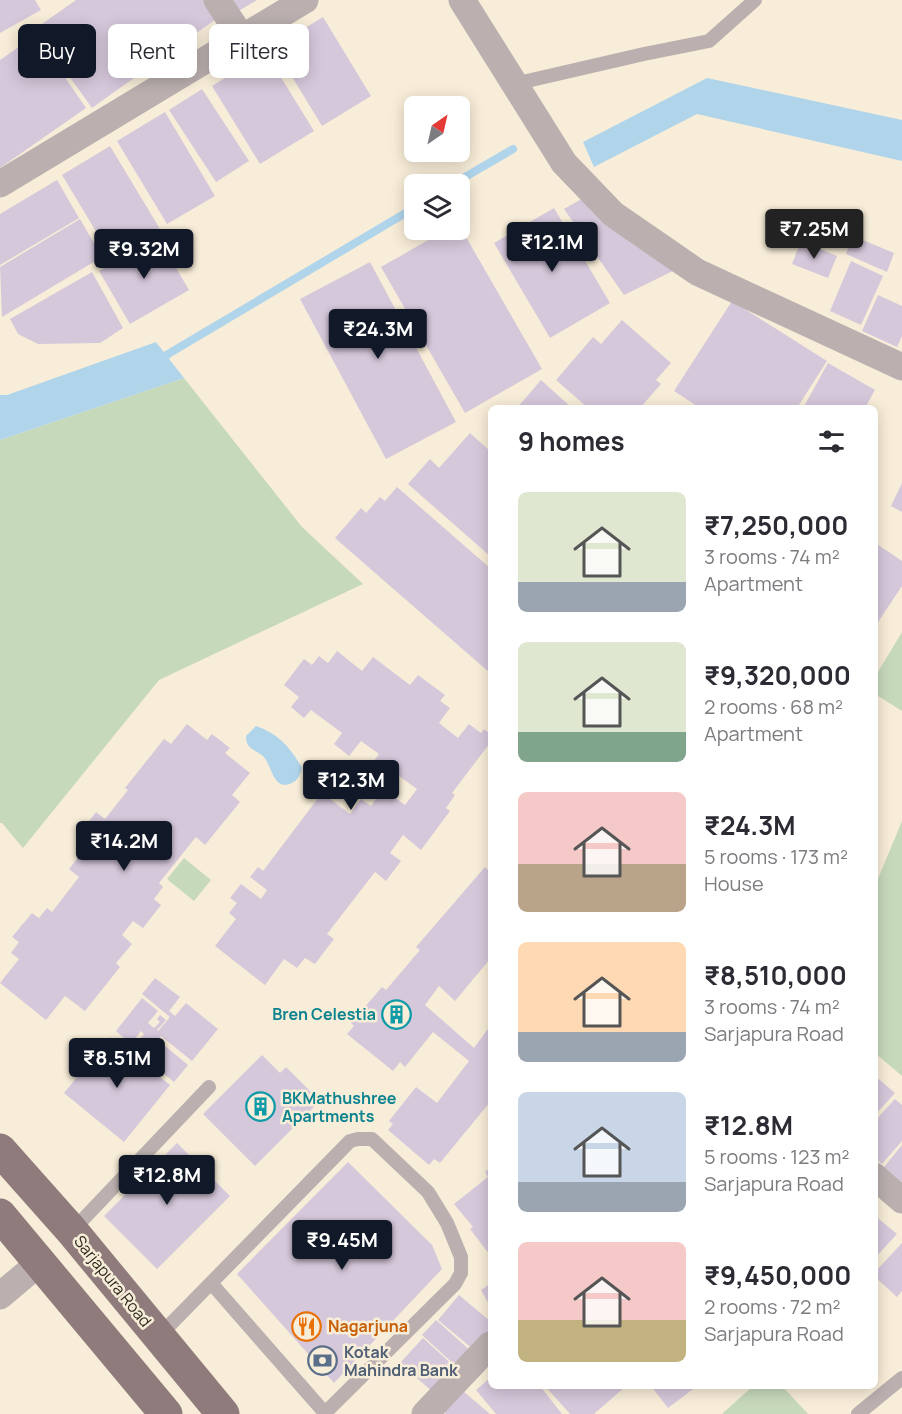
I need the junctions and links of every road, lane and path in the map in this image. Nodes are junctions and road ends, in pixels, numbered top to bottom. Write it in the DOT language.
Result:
graph roads {
  1 [pos="217,0"];
  2 [pos="305,0"];
  3 [pos="462,0"];
  4 [pos="755,0"];
  5 [pos="233,24"];
  6 [pos="265,24"];
  7 [pos="209,58"];
  8 [pos="514,84"];
  9 [pos="0,184"];
  10 [pos="902,367"];
  11 [pos="208,1086"];
  12 [pos="0,1150"];
  13 [pos="878,1179"];
  14 [pos="902,1200"];
  15 [pos="0,1215"];
  16 [pos="72,1231"];
  17 [pos="38,1263"];
  18 [pos="211,1282"];
  19 [pos="0,1296"];
  20 [pos="158,1337"];
  21 [pos="488,1347"];
  22 [pos="902,1378"];
  23 [pos="324,1413"];
  24 [pos="166,1414"];
  25 [pos="223,1414"];
  26 [pos="426,1414"];
  27 [pos="858,1414"];
  1 -- 5 [label="street"];
  2 -- 6 [label="street"];
  3 -- 8 [label="street"];
  4 -- 8 [label="lane"];
  7 -- 9 [label="street"];
  8 -- 10 [label="street"];
  11 -- 16 [label="lane"];
  12 -- 16 [label="main road, Sarjapura Road"];
  13 -- 14 [label="street"];
  15 -- 17 [label="main road"];
  16 -- 20 [label="main road, Sarjapura Road"];
  17 -- 19 [label="street"];
  17 -- 24 [label="main road"];
  18 -- 20 [label="lane"];
  18 -- 23 [label="lane"];
  18 -- 23 [label="lane"];
  20 -- 25 [label="main road, Sarjapura Road"];
  21 -- 26 [label="street"];
  22 -- 27 [label="lane"];
}
